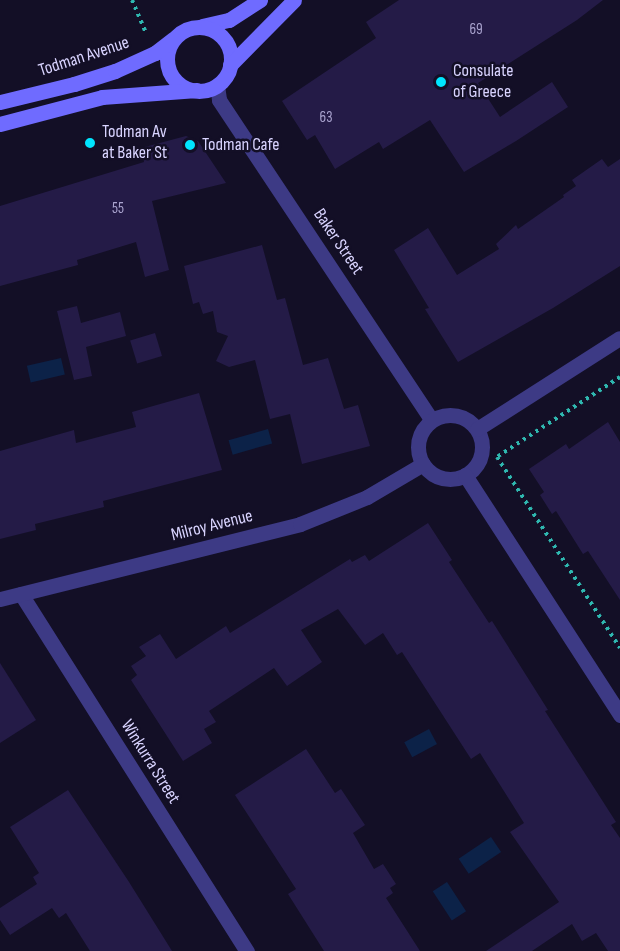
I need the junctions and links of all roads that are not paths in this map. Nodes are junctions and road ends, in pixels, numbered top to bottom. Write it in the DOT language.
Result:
graph roads {
  1 [pos="260,0"];
  2 [pos="294,0"];
  3 [pos="196,27"];
  4 [pos="175,38"];
  5 [pos="230,65"];
  6 [pos="218,84"];
  7 [pos="197,90"];
  8 [pos="0,102"];
  9 [pos="0,124"];
  10 [pos="620,338"];
  11 [pos="432,420"];
  12 [pos="477,429"];
  13 [pos="423,464"];
  14 [pos="465,475"];
  15 [pos="21,594"];
  16 [pos="0,599"];
  17 [pos="620,715"];
  18 [pos="247,951"];
  1 -- 3 [label="main road"];
  2 -- 5 [label="main road"];
  3 -- 4 [label="main road"];
  3 -- 5 [label="main road"];
  4 -- 7 [label="main road"];
  4 -- 8 [label="main road, Todman Avenue"];
  5 -- 6 [label="main road"];
  6 -- 7 [label="main road"];
  6 -- 11 [label="street, Baker Street"];
  7 -- 9 [label="main road"];
  10 -- 12 [label="street"];
  11 -- 12 [label="street"];
  11 -- 13 [label="street"];
  12 -- 14 [label="street"];
  13 -- 14 [label="street"];
  13 -- 15 [label="street, Milroy Avenue"];
  14 -- 17 [label="street"];
  15 -- 16 [label="street, Milroy Avenue"];
  15 -- 18 [label="street, Winkurra Street"];
}
